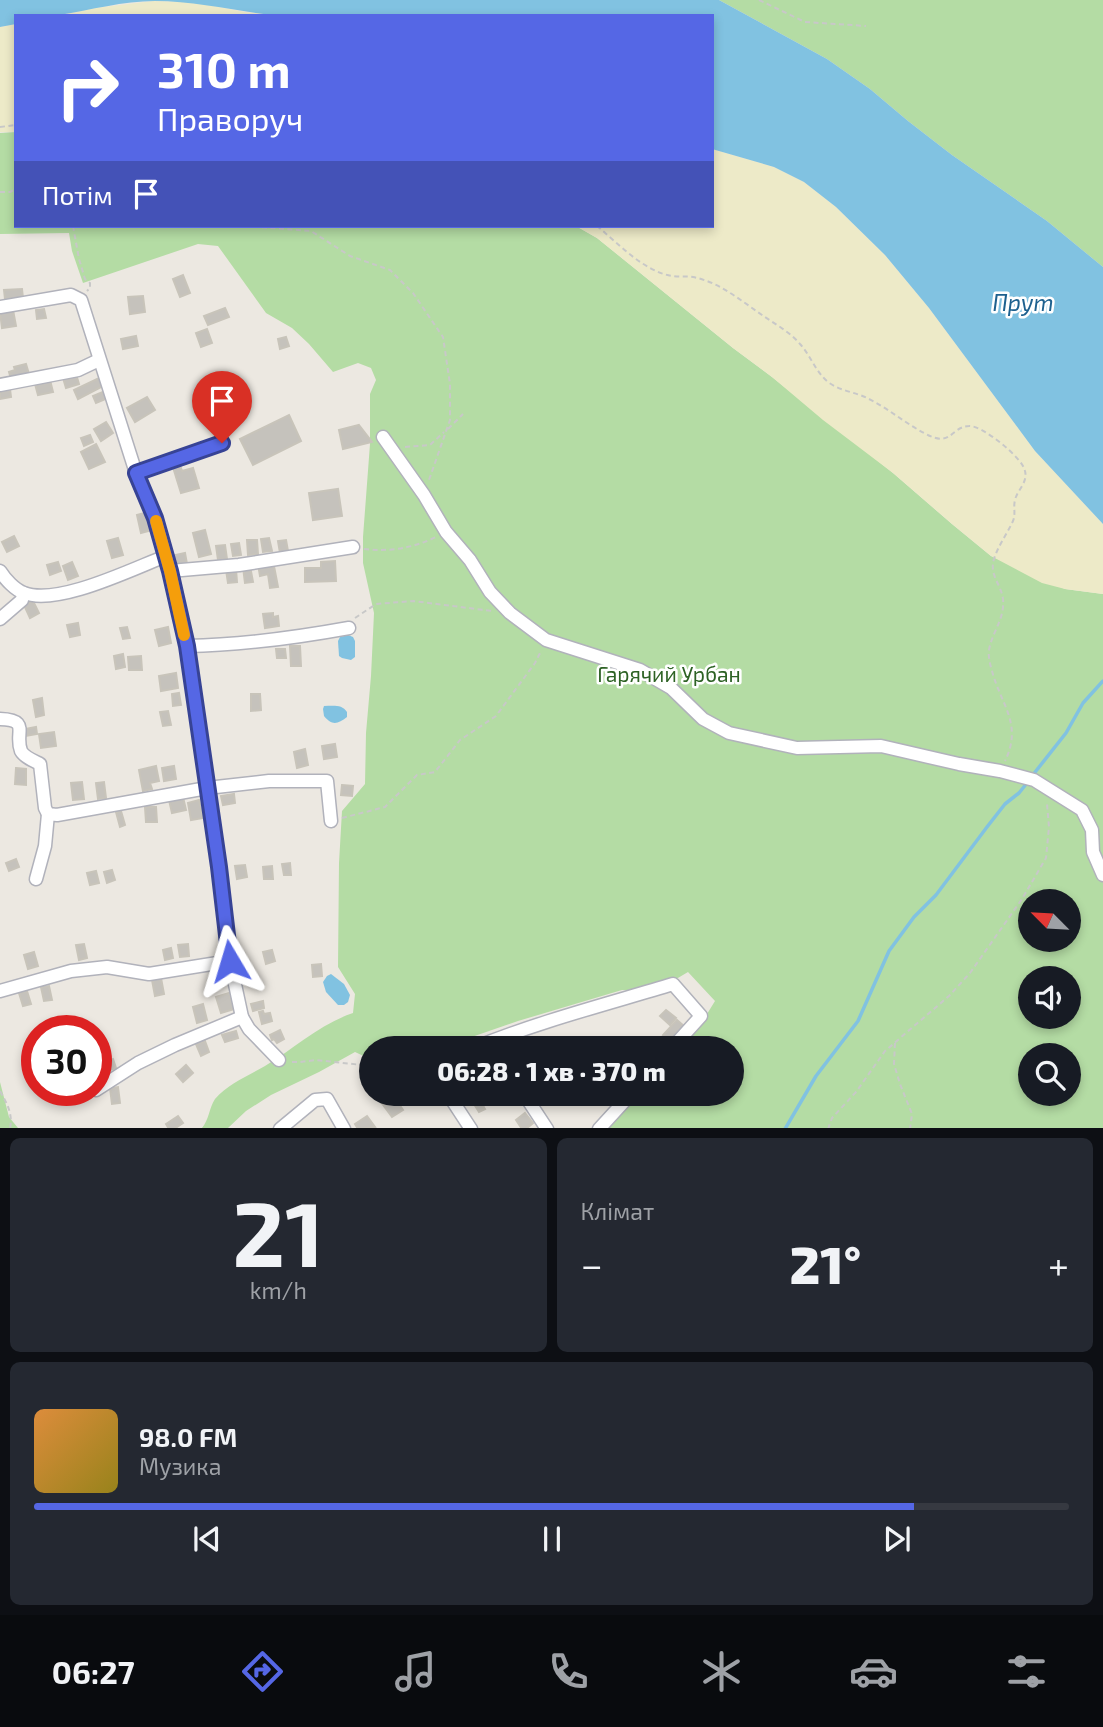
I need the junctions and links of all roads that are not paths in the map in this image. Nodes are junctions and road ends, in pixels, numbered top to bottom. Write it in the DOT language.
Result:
graph roads {
  1 [pos="0,307"];
  2 [pos="99,360"];
  3 [pos="0,385"];
  4 [pos="385,440"];
  5 [pos="222,443"];
  6 [pos="136,473"];
  7 [pos="353,547"];
  8 [pos="166,556"];
  9 [pos="0,571"];
  10 [pos="170,571"];
  11 [pos="23,593"];
  12 [pos="0,619"];
  13 [pos="349,628"];
  14 [pos="187,646"];
  15 [pos="0,719"];
  16 [pos="207,788"];
  17 [pos="48,814"];
  18 [pos="331,821"];
  19 [pos="1103,876"];
  20 [pos="36,879"];
  21 [pos="230,961"];
  22 [pos="0,991"];
  23 [pos="242,1017"];
  24 [pos="516,1036"];
  25 [pos="683,1036"];
  26 [pos="279,1060"];
  27 [pos="112,1080"];
  28 [pos="456,1106"];
  29 [pos="532,1106"];
  30 [pos="620,1106"];
  31 [pos="281,1128"];
  32 [pos="343,1128"];
  33 [pos="470,1128"];
  34 [pos="546,1128"];
  35 [pos="600,1128"];
  1 -- 2 [label="street"];
  2 -- 3 [label="street"];
  2 -- 6 [label="street"];
  4 -- 19 [label="street"];
  5 -- 6 [label="street"];
  6 -- 8 [label="street"];
  7 -- 10 [label="street"];
  8 -- 10 [label="street"];
  8 -- 11 [label="street"];
  9 -- 11 [label="street"];
  10 -- 14 [label="street"];
  11 -- 12 [label="street"];
  13 -- 14 [label="street"];
  14 -- 16 [label="street"];
  15 -- 17 [label="street"];
  16 -- 17 [label="street"];
  16 -- 18 [label="street"];
  16 -- 21 [label="street"];
  17 -- 20 [label="street"];
  21 -- 22 [label="street"];
  21 -- 23 [label="street"];
  23 -- 26 [label="street"];
  23 -- 27 [label="street"];
  24 -- 25 [label="street"];
  28 -- 33 [label="street"];
  29 -- 34 [label="street"];
  30 -- 35 [label="street"];
  31 -- 32 [label="street"];
}
